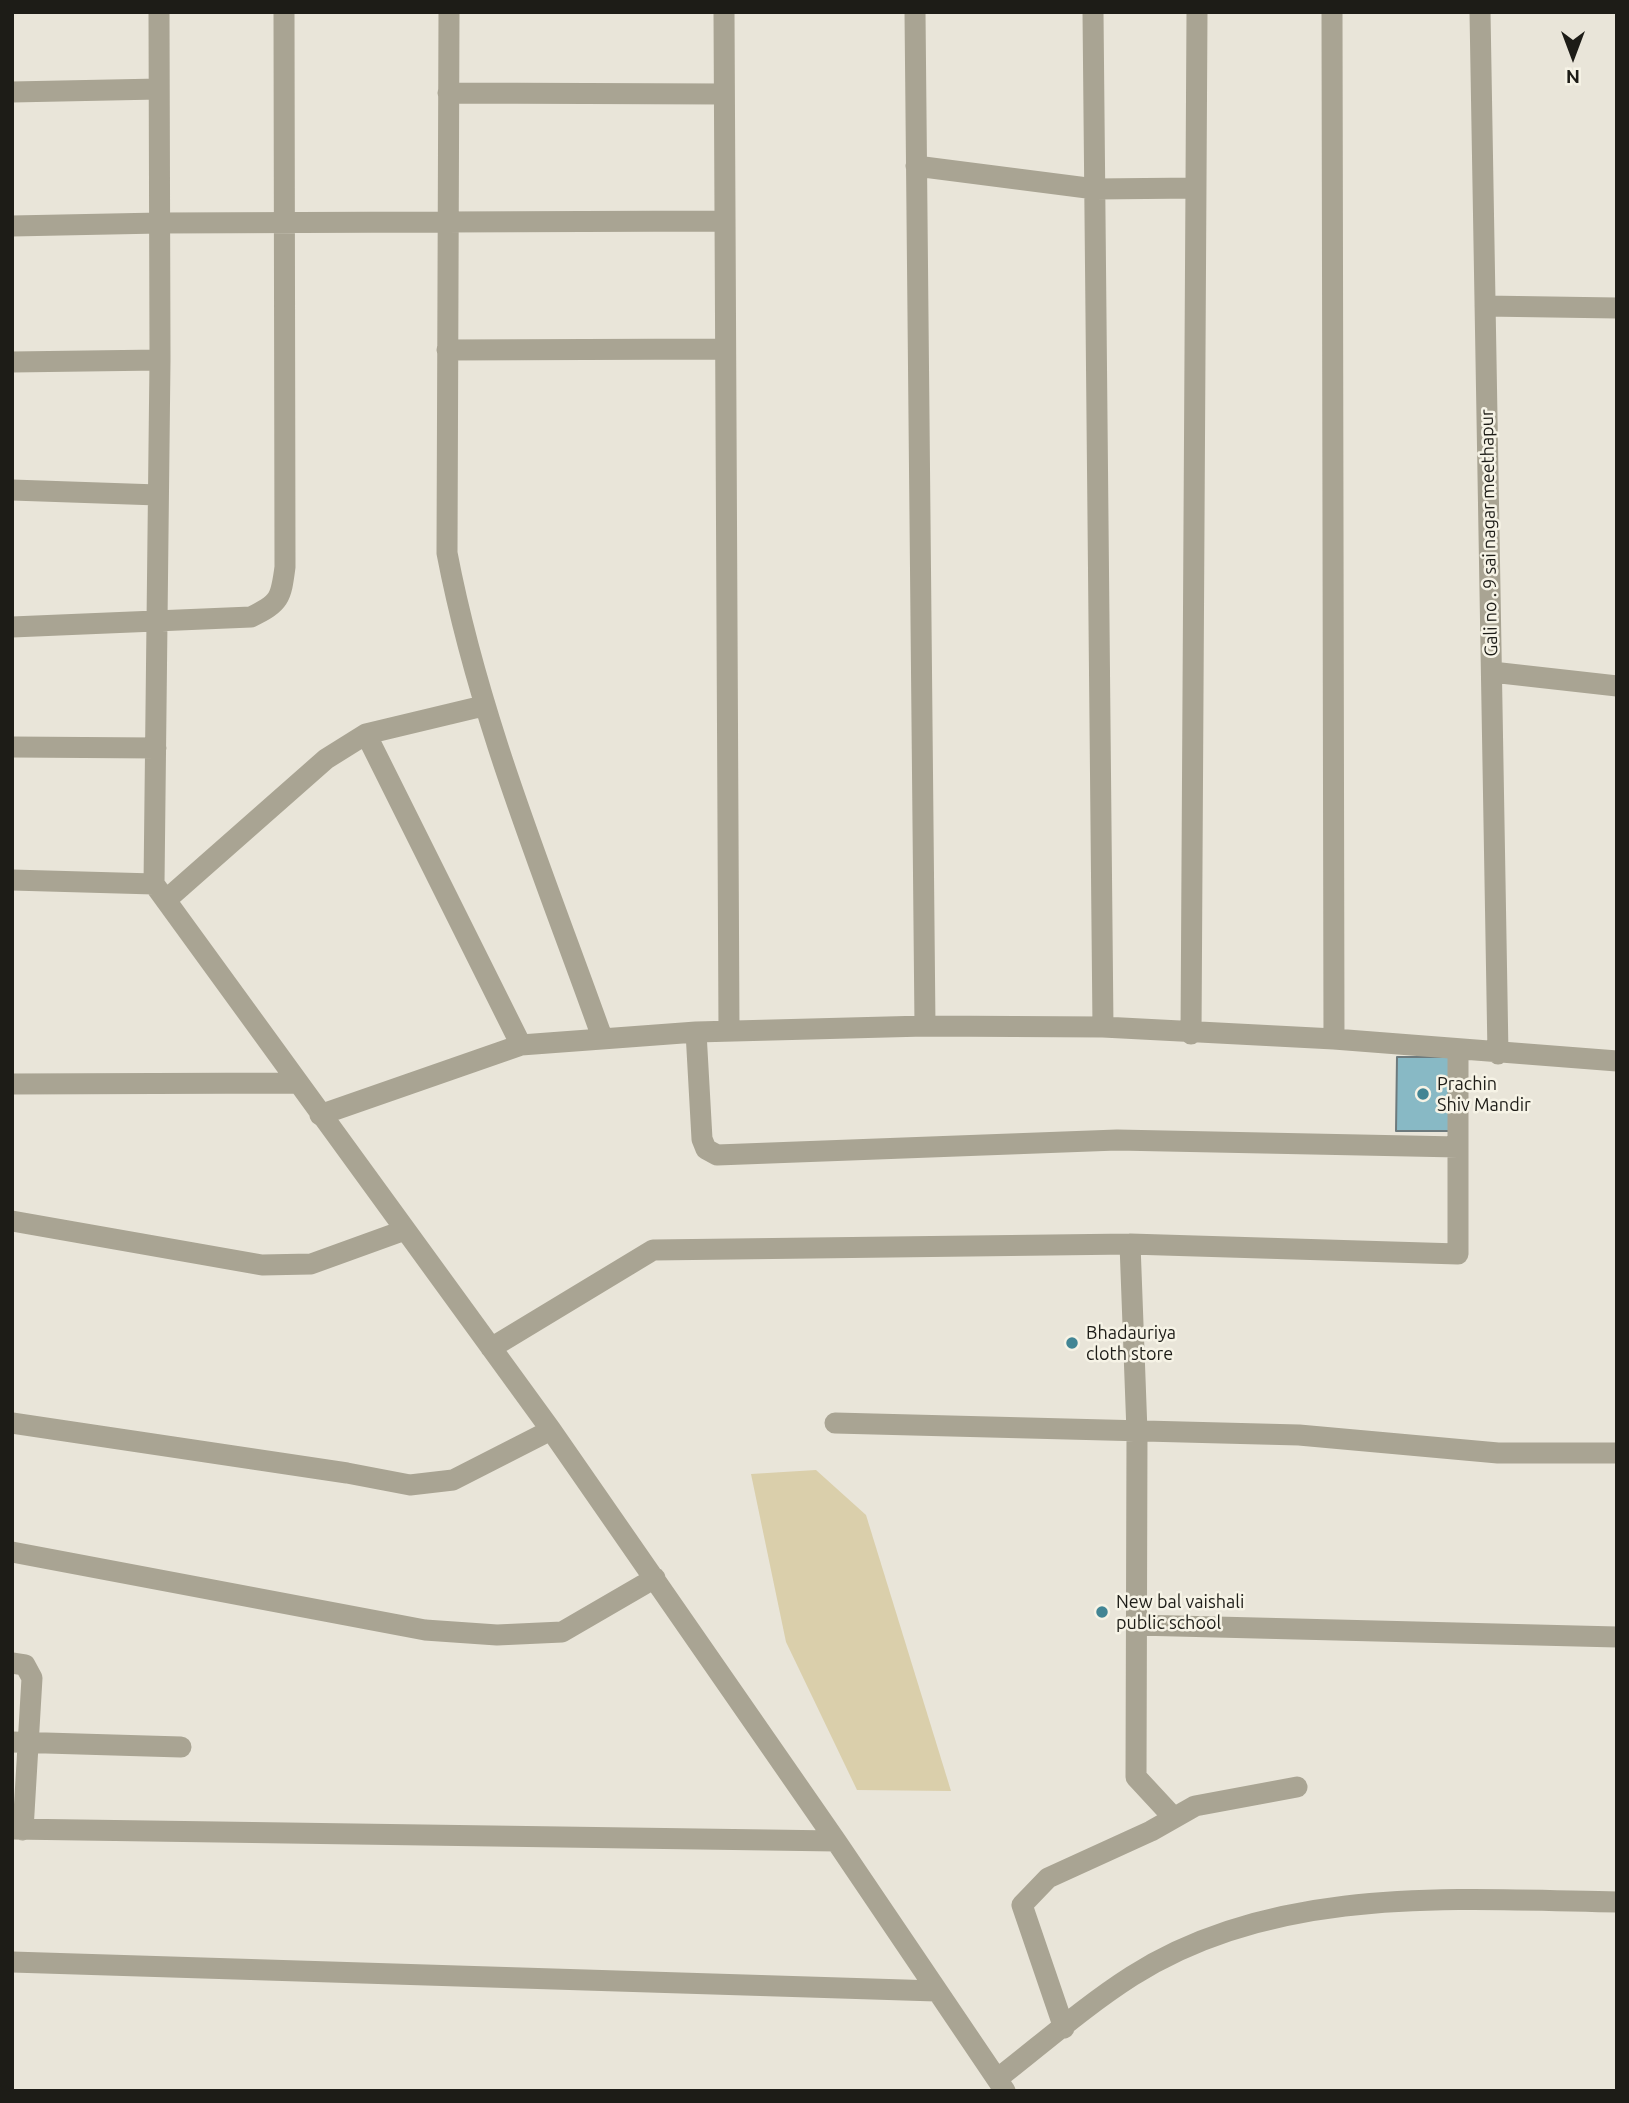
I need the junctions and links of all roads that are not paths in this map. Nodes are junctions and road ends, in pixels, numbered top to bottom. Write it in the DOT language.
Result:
graph roads {
  1 [pos="159,12"];
  2 [pos="284,12"];
  3 [pos="449,12"];
  4 [pos="724,12"];
  5 [pos="915,12"];
  6 [pos="1093,12"];
  7 [pos="1197,12"];
  8 [pos="1332,12"];
  9 [pos="1480,12"];
  10 [pos="159,89"];
  11 [pos="12,92"];
  12 [pos="448,93"];
  13 [pos="724,94"];
  14 [pos="916,166"];
  15 [pos="1196,188"];
  16 [pos="1095,189"];
  17 [pos="724,221"];
  18 [pos="446,222"];
  19 [pos="160,223"];
  20 [pos="283,223"];
  21 [pos="12,226"];
  22 [pos="1485,306"];
  23 [pos="1617,308"];
  24 [pos="724,349"];
  25 [pos="447,350"];
  26 [pos="160,360"];
  27 [pos="12,362"];
  28 [pos="12,491"];
  29 [pos="159,495"];
  30 [pos="157,623"];
  31 [pos="12,627"];
  32 [pos="1492,672"];
  33 [pos="1617,686"];
  34 [pos="483,706"];
  35 [pos="366,734"];
  36 [pos="12,747"];
  37 [pos="156,748"];
  38 [pos="12,880"];
  39 [pos="160,892"];
  40 [pos="925,1026"];
  41 [pos="1103,1027"];
  42 [pos="729,1031"];
  43 [pos="696,1032"];
  44 [pos="1191,1034"];
  45 [pos="602,1037"];
  46 [pos="1334,1039"];
  47 [pos="521,1045"];
  48 [pos="1458,1050"];
  49 [pos="1498,1054"];
  50 [pos="1617,1061"];
  51 [pos="297,1083"];
  52 [pos="12,1084"];
  53 [pos="320,1115"];
  54 [pos="1458,1147"];
  55 [pos="12,1221"];
  56 [pos="405,1230"];
  57 [pos="1130,1244"];
  58 [pos="491,1348"];
  59 [pos="12,1423"];
  60 [pos="835,1423"];
  61 [pos="551,1430"];
  62 [pos="1137,1432"];
  63 [pos="1617,1453"];
  64 [pos="12,1552"];
  65 [pos="655,1578"];
  66 [pos="1136,1625"];
  67 [pos="1617,1637"];
  68 [pos="12,1663"];
  69 [pos="21,1742"];
  70 [pos="181,1747"];
  71 [pos="1297,1787"];
  72 [pos="1174,1818"];
  73 [pos="18,1830"];
  74 [pos="836,1841"];
  75 [pos="1617,1902"];
  76 [pos="12,1962"];
  77 [pos="936,1991"];
  78 [pos="1064,2028"];
  79 [pos="1001,2085"];
  1 -- 10 [label="street"];
  2 -- 20 [label="street"];
  3 -- 12 [label="street"];
  4 -- 13 [label="street"];
  5 -- 14 [label="street"];
  6 -- 16 [label="street"];
  7 -- 15 [label="street"];
  8 -- 46 [label="street"];
  9 -- 22 [label="street, Gali no . 9 sai nagar meethapur"];
  10 -- 11 [label="street"];
  10 -- 19 [label="street"];
  12 -- 13 [label="street"];
  12 -- 18 [label="street"];
  13 -- 17 [label="street"];
  14 -- 16 [label="street"];
  14 -- 40 [label="street"];
  15 -- 16 [label="street"];
  15 -- 44 [label="street"];
  16 -- 41 [label="street"];
  17 -- 18 [label="street"];
  17 -- 24 [label="street"];
  18 -- 20 [label="street"];
  18 -- 25 [label="street"];
  19 -- 20 [label="street"];
  19 -- 21 [label="street"];
  19 -- 26 [label="street"];
  20 -- 30 [label="street"];
  22 -- 23 [label="street"];
  22 -- 32 [label="street, Gali no . 9 sai nagar meethapur"];
  24 -- 25 [label="street"];
  24 -- 42 [label="street"];
  25 -- 34 [label="street"];
  26 -- 27 [label="street"];
  26 -- 29 [label="street"];
  28 -- 29 [label="street"];
  29 -- 30 [label="street"];
  30 -- 31 [label="street"];
  30 -- 37 [label="street"];
  32 -- 33 [label="street"];
  32 -- 49 [label="street, Gali no . 9 sai nagar meethapur"];
  34 -- 35 [label="street"];
  34 -- 45 [label="street"];
  35 -- 39 [label="street"];
  35 -- 47 [label="street"];
  36 -- 37 [label="street"];
  37 -- 39 [label="street"];
  38 -- 39 [label="street"];
  39 -- 51 [label="street"];
  40 -- 41 [label="street"];
  40 -- 42 [label="street"];
  41 -- 44 [label="street"];
  42 -- 43 [label="street"];
  43 -- 45 [label="street"];
  43 -- 54 [label="street"];
  44 -- 46 [label="street"];
  45 -- 47 [label="street"];
  46 -- 48 [label="street"];
  47 -- 53 [label="street"];
  48 -- 49 [label="street"];
  48 -- 54 [label="street"];
  49 -- 50 [label="street"];
  51 -- 52 [label="street"];
  51 -- 53 [label="street"];
  53 -- 56 [label="street"];
  54 -- 57 [label="street"];
  55 -- 56 [label="street"];
  56 -- 58 [label="street"];
  57 -- 58 [label="street"];
  57 -- 62 [label="street"];
  58 -- 61 [label="street"];
  59 -- 61 [label="street"];
  60 -- 62 [label="street"];
  61 -- 65 [label="street"];
  62 -- 63 [label="street"];
  62 -- 66 [label="street"];
  64 -- 65 [label="street"];
  65 -- 74 [label="street"];
  66 -- 67 [label="street"];
  66 -- 72 [label="street"];
  68 -- 69 [label="street"];
  69 -- 70 [label="street"];
  69 -- 73 [label="street"];
  71 -- 72 [label="street"];
  72 -- 78 [label="street"];
  73 -- 74 [label="street"];
  74 -- 77 [label="street"];
  75 -- 78 [label="street"];
  76 -- 77 [label="street"];
  77 -- 79 [label="street"];
  78 -- 79 [label="street"];
}
